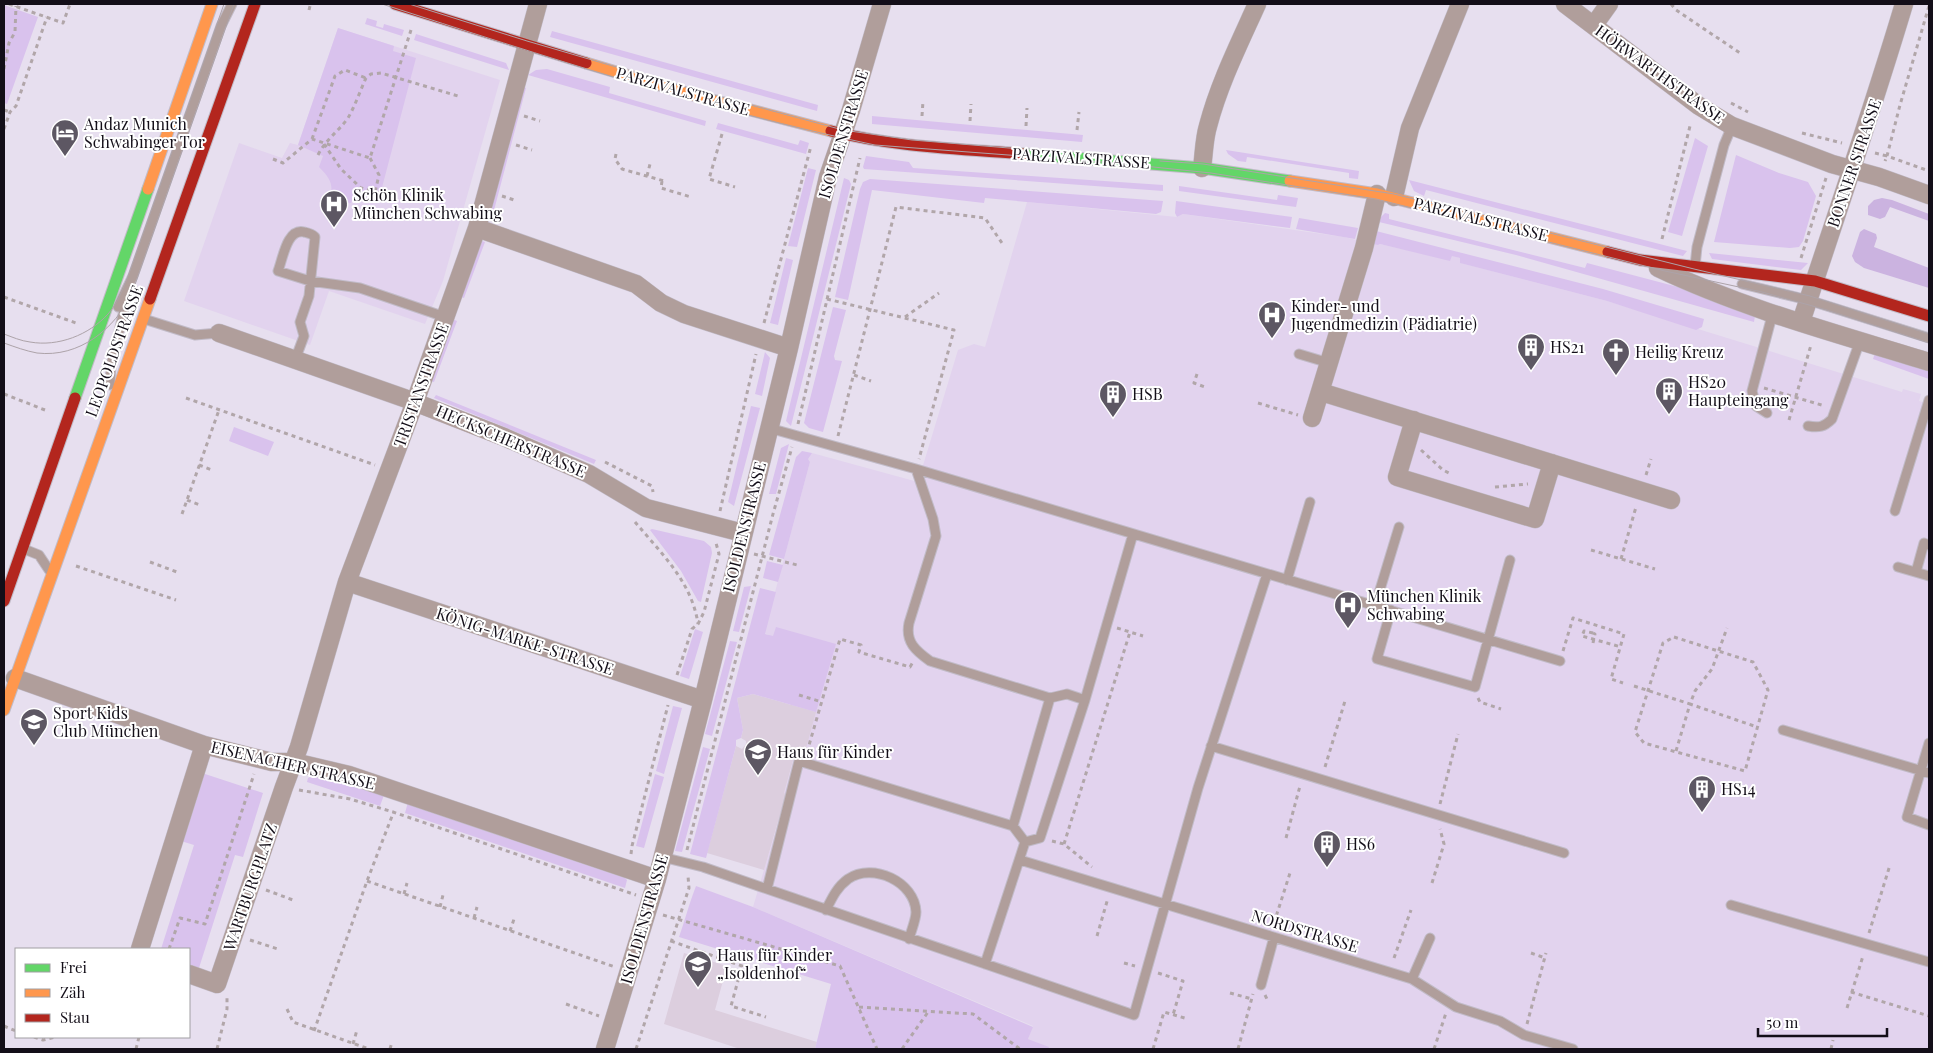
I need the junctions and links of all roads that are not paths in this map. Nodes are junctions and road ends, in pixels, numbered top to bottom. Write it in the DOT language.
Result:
graph roads {
  1 [pos="212,4"];
  2 [pos="228,4"];
  3 [pos="232,4"];
  4 [pos="256,4"];
  5 [pos="395,4"];
  6 [pos="538,4"];
  7 [pos="882,4"];
  8 [pos="1257,4"];
  9 [pos="1460,4"];
  10 [pos="1565,4"];
  11 [pos="1609,4"];
  12 [pos="1904,4"];
  13 [pos="225,18"];
  14 [pos="1594,25"];
  15 [pos="525,45"];
  16 [pos="1732,126"];
  17 [pos="842,134"];
  18 [pos="1202,168"];
  19 [pos="1852,169"];
  20 [pos="1929,195"];
  21 [pos="1385,196"];
  22 [pos="477,228"];
  23 [pos="1640,260"];
  24 [pos="1694,274"];
  25 [pos="1815,281"];
  26 [pos="310,282"];
  27 [pos="129,285"];
  28 [pos="1808,300"];
  29 [pos="1773,312"];
  30 [pos="1929,316"];
  31 [pos="445,317"];
  32 [pos="143,318"];
  33 [pos="1801,322"];
  34 [pos="219,333"];
  35 [pos="95,336"];
  36 [pos="1929,338"];
  37 [pos="1860,340"];
  38 [pos="789,348"];
  39 [pos="1299,354"];
  40 [pos="295,360"];
  41 [pos="1929,362"];
  42 [pos="1329,363"];
  43 [pos="1321,392"];
  44 [pos="1929,400"];
  45 [pos="415,402"];
  46 [pos="113,404"];
  47 [pos="1768,413"];
  48 [pos="1312,418"];
  49 [pos="1414,420"];
  50 [pos="1808,426"];
  51 [pos="769,428"];
  52 [pos="1552,463"];
  53 [pos="916,469"];
  54 [pos="1671,500"];
  55 [pos="1310,502"];
  56 [pos="1895,510"];
  57 [pos="1399,527"];
  58 [pos="743,533"];
  59 [pos="1133,534"];
  60 [pos="1929,545"];
  61 [pos="22,548"];
  62 [pos="1510,560"];
  63 [pos="1898,566"];
  64 [pos="1916,572"];
  65 [pos="52,574"];
  66 [pos="1267,574"];
  67 [pos="1929,576"];
  68 [pos="1287,580"];
  69 [pos="347,582"];
  70 [pos="4,601"];
  71 [pos="1375,606"];
  72 [pos="1391,610"];
  73 [pos="1489,640"];
  74 [pos="1560,661"];
  75 [pos="15,678"];
  76 [pos="1050,698"];
  77 [pos="703,700"];
  78 [pos="1085,700"];
  79 [pos="4,710"];
  80 [pos="1783,730"];
  81 [pos="1929,743"];
  82 [pos="204,745"];
  83 [pos="1211,746"];
  84 [pos="294,762"];
  85 [pos="1926,772"];
  86 [pos="1929,825"];
  87 [pos="1013,826"];
  88 [pos="1025,842"];
  89 [pos="1564,853"];
  90 [pos="662,857"];
  91 [pos="1020,860"];
  92 [pos="657,878"];
  93 [pos="767,889"];
  94 [pos="1165,904"];
  95 [pos="1732,905"];
  96 [pos="826,910"];
  97 [pos="1274,937"];
  98 [pos="1430,938"];
  99 [pos="908,939"];
  100 [pos="140,948"];
  101 [pos="1929,962"];
  102 [pos="985,964"];
  103 [pos="190,974"];
  104 [pos="1412,979"];
  105 [pos="1261,985"];
  106 [pos="605,1049"];
  107 [pos="1573,1049"];
  1 -- 35 [label="street, LEOPOLDSTRASSE"];
  2 -- 13 [label="lane"];
  3 -- 13 [label="lane"];
  4 -- 32 [label="street, LEOPOLDSTRASSE"];
  5 -- 15 [label="street, PARZIVALSTRASSE"];
  6 -- 15 [label="street, TRISTANSTRASSE"];
  7 -- 17 [label="street, ISOLDENSTRASSE"];
  8 -- 18 [label="street"];
  9 -- 21 [label="street"];
  10 -- 14 [label="street, HÖRWARTHSTRASSE"];
  11 -- 14 [label="street"];
  12 -- 19 [label="street, BONNER STRASSE"];
  13 -- 27 [label="lane"];
  14 -- 16 [label="street, HÖRWARTHSTRASSE"];
  15 -- 17 [label="street, PARZIVALSTRASSE"];
  15 -- 22 [label="street, TRISTANSTRASSE"];
  16 -- 19 [label="street, HÖRWARTHSTRASSE"];
  16 -- 24 [label="lane"];
  17 -- 18 [label="street, PARZIVALSTRASSE"];
  17 -- 38 [label="street, ISOLDENSTRASSE"];
  18 -- 21 [label="street, PARZIVALSTRASSE"];
  19 -- 20 [label="street, HÖRWARTHSTRASSE"];
  19 -- 25 [label="street, BONNER STRASSE"];
  21 -- 23 [label="street, PARZIVALSTRASSE"];
  21 -- 42 [label="street"];
  22 -- 31 [label="street, TRISTANSTRASSE"];
  22 -- 38 [label="street"];
  23 -- 24 [label="street, PARZIVALSTRASSE"];
  24 -- 25 [label="street, PARZIVALSTRASSE"];
  24 -- 28 [label="lane"];
  24 -- 29 [label="street, PARZIVALSTRASSE"];
  25 -- 28 [label="street, BONNER STRASSE"];
  25 -- 30 [label="street, PARZIVALSTRASSE"];
  26 -- 26 [label="lane"];
  26 -- 31 [label="lane"];
  26 -- 40 [label="lane"];
  27 -- 35 [label="lane"];
  27 -- 46 [label="lane"];
  28 -- 33 [label="street, BONNER STRASSE"];
  28 -- 36 [label="lane"];
  29 -- 33 [label="street, PARZIVALSTRASSE"];
  29 -- 47 [label="lane"];
  31 -- 45 [label="street, TRISTANSTRASSE"];
  32 -- 34 [label="lane"];
  32 -- 46 [label="street, LEOPOLDSTRASSE"];
  33 -- 37 [label="street, PARZIVALSTRASSE"];
  34 -- 40 [label="street, HECKSCHERSTRASSE"];
  35 -- 61 [label="street, LEOPOLDSTRASSE"];
  37 -- 41 [label="street, PARZIVALSTRASSE"];
  37 -- 50 [label="lane"];
  38 -- 51 [label="street, ISOLDENSTRASSE"];
  39 -- 42 [label="lane"];
  40 -- 45 [label="street, HECKSCHERSTRASSE"];
  42 -- 43 [label="street"];
  43 -- 48 [label="street"];
  43 -- 49 [label="street"];
  44 -- 56 [label="lane"];
  45 -- 58 [label="street, HECKSCHERSTRASSE"];
  45 -- 69 [label="street, TRISTANSTRASSE"];
  46 -- 65 [label="street, LEOPOLDSTRASSE"];
  49 -- 52 [label="street"];
  49 -- 52 [label="street"];
  51 -- 53 [label="lane"];
  51 -- 58 [label="street, ISOLDENSTRASSE"];
  52 -- 54 [label="street"];
  53 -- 59 [label="lane"];
  53 -- 76 [label="lane"];
  55 -- 68 [label="lane"];
  57 -- 71 [label="lane"];
  58 -- 77 [label="street, ISOLDENSTRASSE"];
  59 -- 66 [label="lane"];
  59 -- 78 [label="lane"];
  60 -- 64 [label="lane"];
  61 -- 65 [label="lane"];
  61 -- 70 [label="street, LEOPOLDSTRASSE"];
  62 -- 73 [label="lane"];
  63 -- 64 [label="lane"];
  64 -- 67 [label="lane"];
  65 -- 75 [label="street, LEOPOLDSTRASSE"];
  66 -- 68 [label="lane"];
  66 -- 83 [label="lane"];
  68 -- 71 [label="lane"];
  69 -- 77 [label="street, KÖNIG-MARKE-STRASSE"];
  69 -- 84 [label="street, TRISTANSTRASSE"];
  71 -- 72 [label="lane"];
  72 -- 73 [label="lane"];
  72 -- 73 [label="lane"];
  73 -- 74 [label="lane"];
  75 -- 79 [label="street, LEOPOLDSTRASSE"];
  75 -- 82 [label="street, EISENACHER STRASSE"];
  76 -- 78 [label="lane"];
  76 -- 87 [label="lane"];
  77 -- 90 [label="street, ISOLDENSTRASSE"];
  78 -- 88 [label="lane"];
  80 -- 85 [label="lane"];
  81 -- 85 [label="lane"];
  82 -- 84 [label="street, EISENACHER STRASSE"];
  82 -- 100 [label="street"];
  83 -- 89 [label="lane"];
  83 -- 94 [label="lane"];
  84 -- 92 [label="street, EISENACHER STRASSE"];
  84 -- 103 [label="street, WARTBURGPLATZ"];
  85 -- 86 [label="lane"];
  87 -- 88 [label="lane"];
  87 -- 93 [label="lane"];
  88 -- 91 [label="lane"];
  90 -- 92 [label="street, ISOLDENSTRASSE"];
  90 -- 93 [label="lane"];
  91 -- 94 [label="lane, NORDSTRASSE"];
  91 -- 102 [label="lane"];
  92 -- 106 [label="street, ISOLDENSTRASSE"];
  93 -- 96 [label="lane"];
  94 -- 97 [label="lane, NORDSTRASSE"];
  94 -- 102 [label="lane"];
  95 -- 101 [label="lane"];
  96 -- 99 [label="lane"];
  96 -- 99 [label="lane"];
  97 -- 104 [label="lane, NORDSTRASSE"];
  97 -- 105 [label="lane"];
  98 -- 104 [label="lane"];
  99 -- 102 [label="lane"];
  104 -- 107 [label="lane, NORDSTRASSE"];
}
